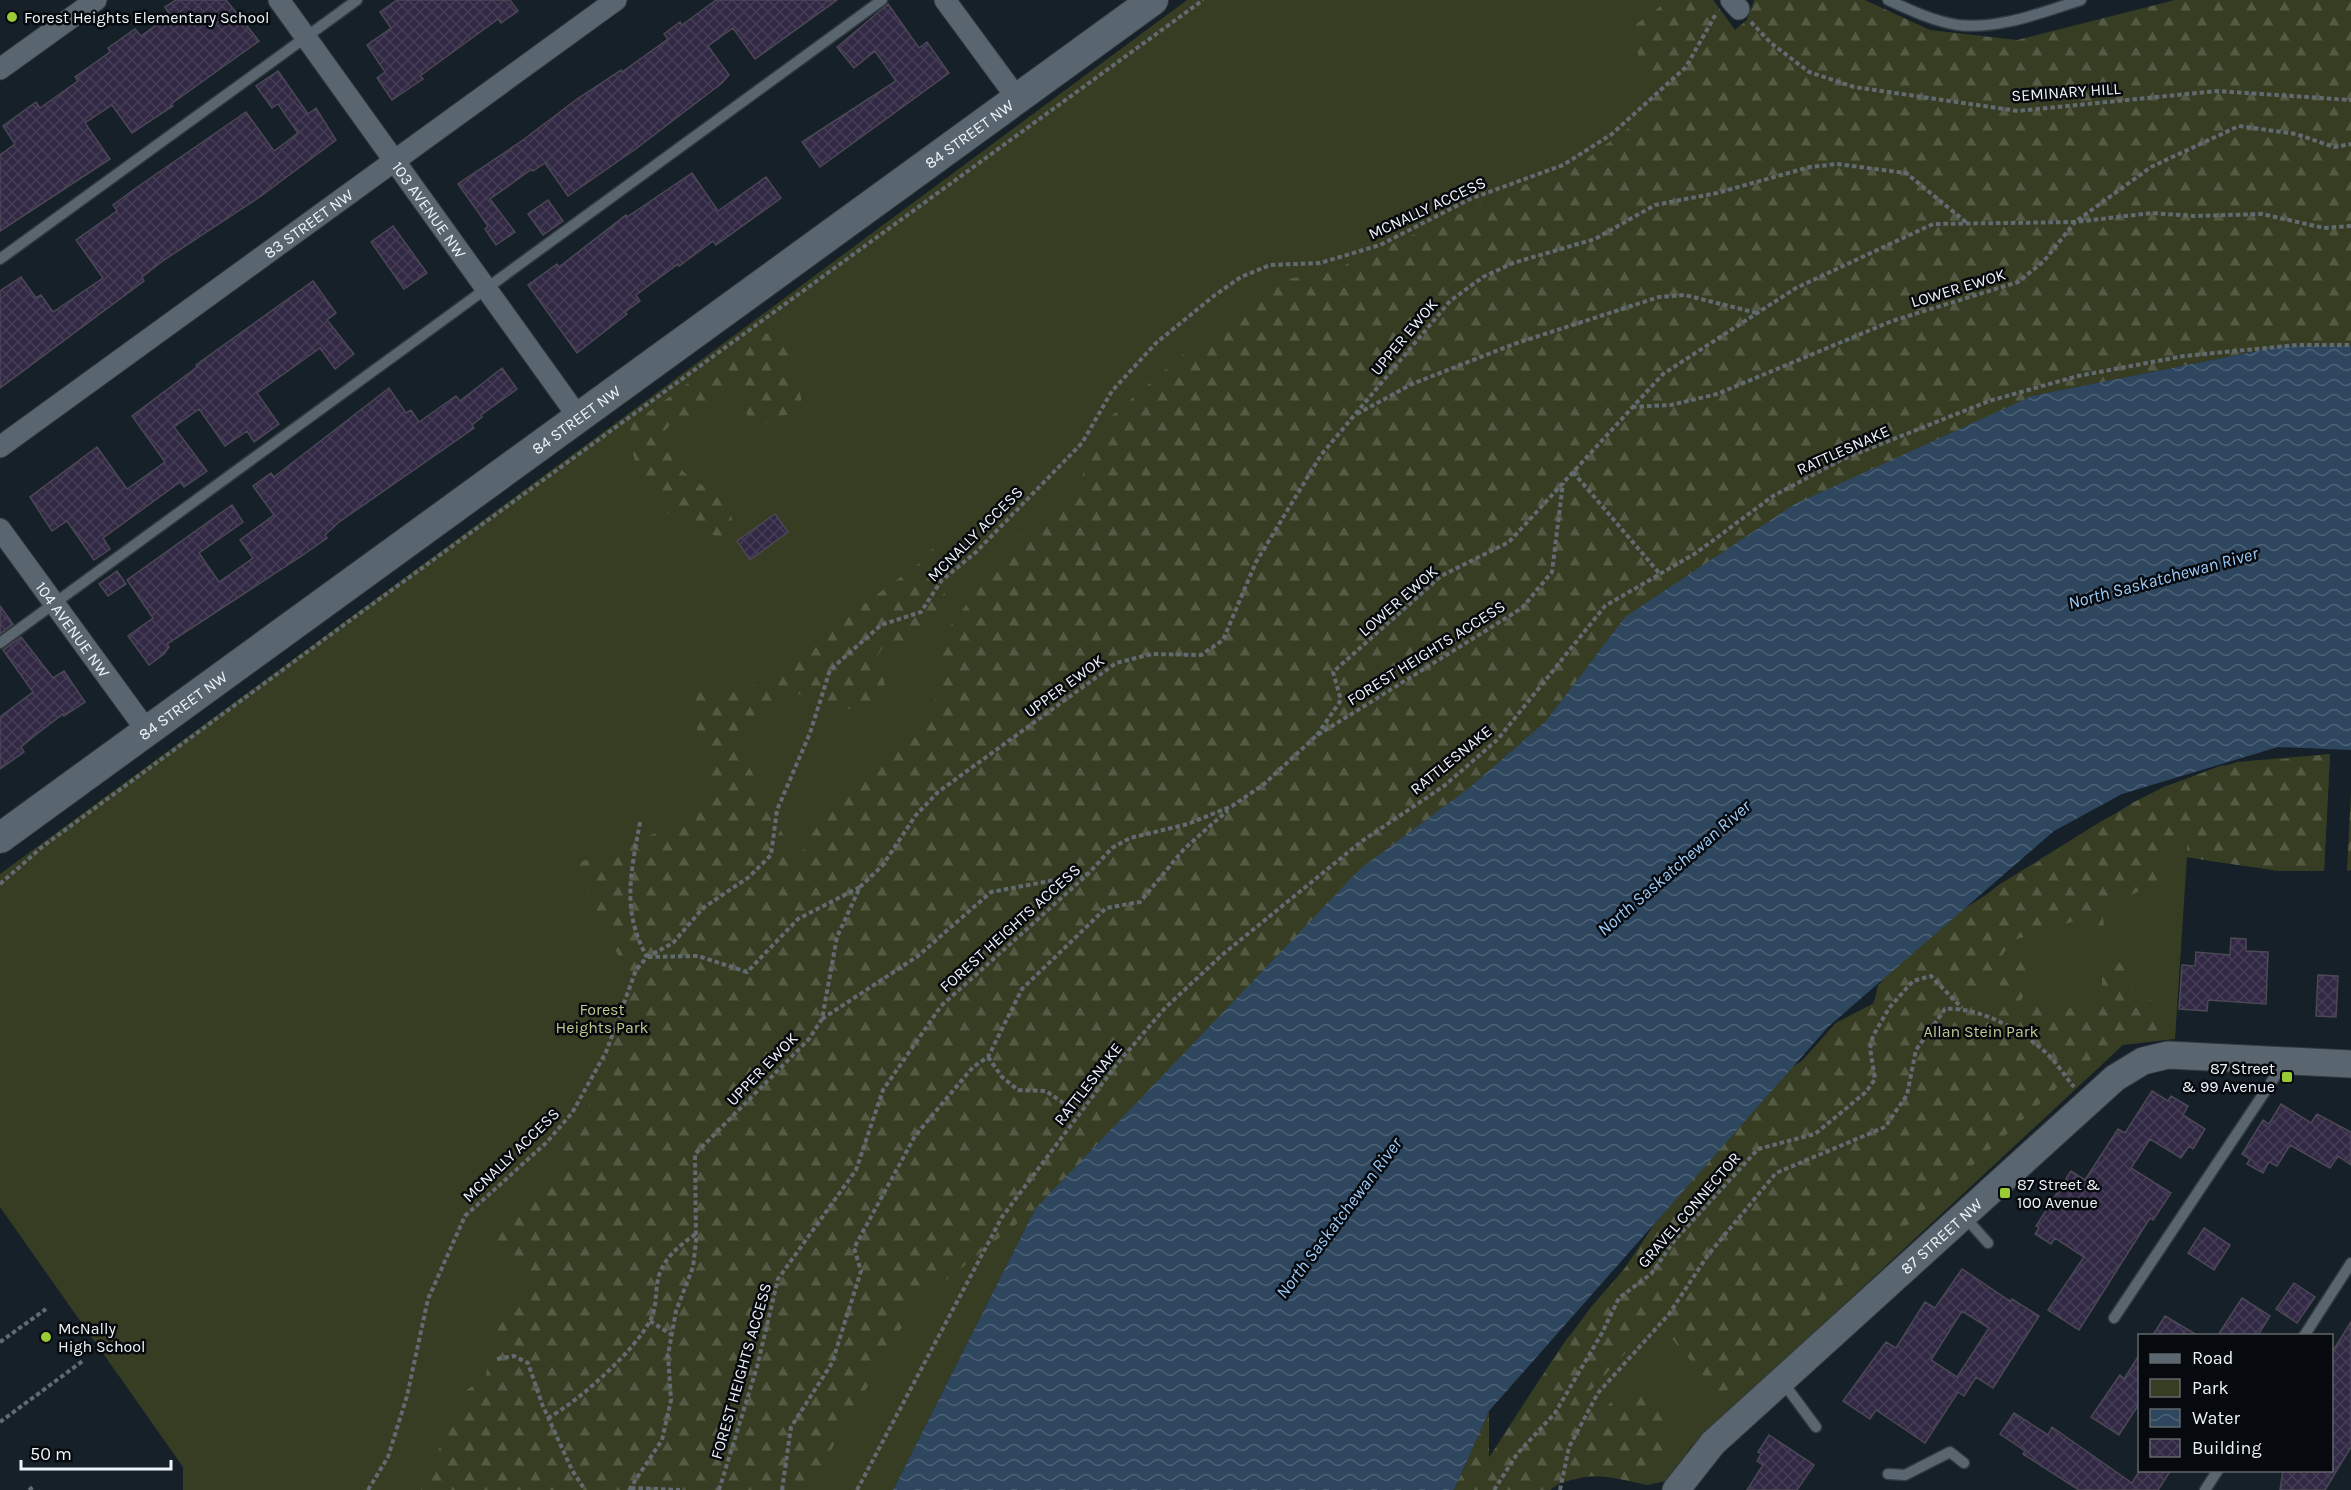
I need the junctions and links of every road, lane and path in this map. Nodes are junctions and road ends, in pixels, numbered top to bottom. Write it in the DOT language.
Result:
graph roads {
  1 [pos="96,0"];
  2 [pos="279,0"];
  3 [pos="357,0"];
  4 [pos="616,0"];
  5 [pos="882,0"];
  6 [pos="945,0"];
  7 [pos="1152,0"];
  8 [pos="1203,0"];
  9 [pos="1888,0"];
  10 [pos="2081,0"];
  11 [pos="1735,5"];
  12 [pos="305,37"];
  13 [pos="0,69"];
  14 [pos="1017,98"];
  15 [pos="2351,100"];
  16 [pos="2351,144"];
  17 [pos="394,162"];
  18 [pos="2075,222"];
  19 [pos="1967,223"];
  20 [pos="2351,226"];
  21 [pos="0,259"];
  22 [pos="486,289"];
  23 [pos="1757,313"];
  24 [pos="2351,345"];
  25 [pos="1632,408"];
  26 [pos="1354,416"];
  27 [pos="579,418"];
  28 [pos="0,447"];
  29 [pos="1573,472"];
  30 [pos="1563,483"];
  31 [pos="0,529"];
  32 [pos="1660,574"];
  33 [pos="54,604"];
  34 [pos="0,643"];
  35 [pos="147,731"];
  36 [pos="1316,736"];
  37 [pos="1232,806"];
  38 [pos="640,822"];
  39 [pos="0,838"];
  40 [pos="1088,874"];
  41 [pos="0,884"];
  42 [pos="860,887"];
  43 [pos="647,957"];
  44 [pos="1962,1008"];
  45 [pos="822,1019"];
  46 [pos="988,1056"];
  47 [pos="2285,1060"];
  48 [pos="2351,1064"];
  49 [pos="2088,1103"];
  50 [pos="1079,1114"];
  51 [pos="1963,1216"];
  52 [pos="696,1233"];
  53 [pos="1988,1244"];
  54 [pos="2351,1263"];
  55 [pos="46,1309"];
  56 [pos="2114,1318"];
  57 [pos="650,1321"];
  58 [pos="2305,1334"];
  59 [pos="672,1335"];
  60 [pos="0,1342"];
  61 [pos="497,1359"];
  62 [pos="84,1360"];
  63 [pos="1782,1380"];
  64 [pos="548,1418"];
  65 [pos="0,1422"];
  66 [pos="1816,1426"];
  67 [pos="1965,1463"];
  68 [pos="2217,1472"];
  69 [pos="1888,1474"];
  70 [pos="34,1486"];
  71 [pos="630,1489"];
  72 [pos="29,1490"];
  73 [pos="368,1490"];
  74 [pos="585,1490"];
  75 [pos="680,1490"];
  76 [pos="719,1490"];
  77 [pos="782,1490"];
  78 [pos="857,1490"];
  79 [pos="1494,1490"];
  80 [pos="1560,1490"];
  81 [pos="1676,1490"];
  82 [pos="2205,1490"];
  1 -- 13 [label="street"];
  2 -- 12 [label="street, 103 AVENUE NW"];
  3 -- 12 [label="lane"];
  4 -- 17 [label="street, 83 STREET NW"];
  5 -- 22 [label="lane"];
  6 -- 14 [label="street"];
  7 -- 14 [label="main road, 84 STREET NW"];
  8 -- 41 [label="path"];
  9 -- 10 [label="lane"];
  11 -- 15 [label="path, SEMINARY HILL"];
  11 -- 43 [label="path, MCNALLY ACCESS"];
  12 -- 17 [label="street, 103 AVENUE NW"];
  12 -- 21 [label="lane"];
  14 -- 27 [label="main road, 84 STREET NW"];
  16 -- 18 [label="path"];
  17 -- 22 [label="street, 103 AVENUE NW"];
  17 -- 28 [label="street, 83 STREET NW"];
  18 -- 19 [label="path"];
  18 -- 20 [label="path"];
  18 -- 25 [label="path, LOWER EWOK"];
  19 -- 23 [label="path"];
  19 -- 26 [label="path, UPPER EWOK"];
  22 -- 27 [label="street, 103 AVENUE NW"];
  22 -- 33 [label="lane"];
  23 -- 25 [label="path"];
  23 -- 26 [label="path"];
  24 -- 32 [label="path, RATTLESNAKE"];
  25 -- 29 [label="path"];
  26 -- 42 [label="path, UPPER EWOK"];
  27 -- 35 [label="main road, 84 STREET NW"];
  29 -- 30 [label="path"];
  29 -- 32 [label="path"];
  30 -- 36 [label="path, LOWER EWOK"];
  30 -- 36 [label="path, FOREST HEIGHTS ACCESS"];
  31 -- 33 [label="street, 104 AVENUE NW"];
  32 -- 50 [label="path, RATTLESNAKE"];
  33 -- 34 [label="lane"];
  33 -- 35 [label="street, 104 AVENUE NW"];
  35 -- 39 [label="main road, 84 STREET NW"];
  36 -- 37 [label="path, FOREST HEIGHTS ACCESS"];
  37 -- 40 [label="path, FOREST HEIGHTS ACCESS"];
  37 -- 46 [label="path"];
  38 -- 43 [label="path"];
  40 -- 45 [label="path"];
  40 -- 76 [label="path, FOREST HEIGHTS ACCESS"];
  42 -- 43 [label="path"];
  42 -- 45 [label="path, UPPER EWOK"];
  43 -- 73 [label="path, MCNALLY ACCESS"];
  44 -- 49 [label="path"];
  44 -- 79 [label="path, GRAVEL CONNECTOR"];
  44 -- 80 [label="path"];
  45 -- 52 [label="path, UPPER EWOK"];
  46 -- 50 [label="path"];
  46 -- 77 [label="path"];
  47 -- 48 [label="street, 87 STREET NW"];
  47 -- 49 [label="street, 87 STREET NW"];
  47 -- 56 [label="lane"];
  49 -- 51 [label="street, 87 STREET NW"];
  50 -- 78 [label="path, RATTLESNAKE"];
  51 -- 53 [label="lane"];
  51 -- 63 [label="street, 87 STREET NW"];
  52 -- 57 [label="path"];
  52 -- 59 [label="path, UPPER EWOK"];
  54 -- 58 [label="lane"];
  55 -- 60 [label="path"];
  57 -- 59 [label="path"];
  57 -- 64 [label="path"];
  59 -- 71 [label="path, UPPER EWOK"];
  61 -- 64 [label="path"];
  62 -- 65 [label="path"];
  63 -- 66 [label="lane"];
  63 -- 81 [label="street, 87 STREET NW"];
  64 -- 74 [label="path"];
  67 -- 69 [label="lane"];
  68 -- 82 [label="lane"];
  70 -- 72 [label="path"];
  71 -- 75 [label="path"];
}
